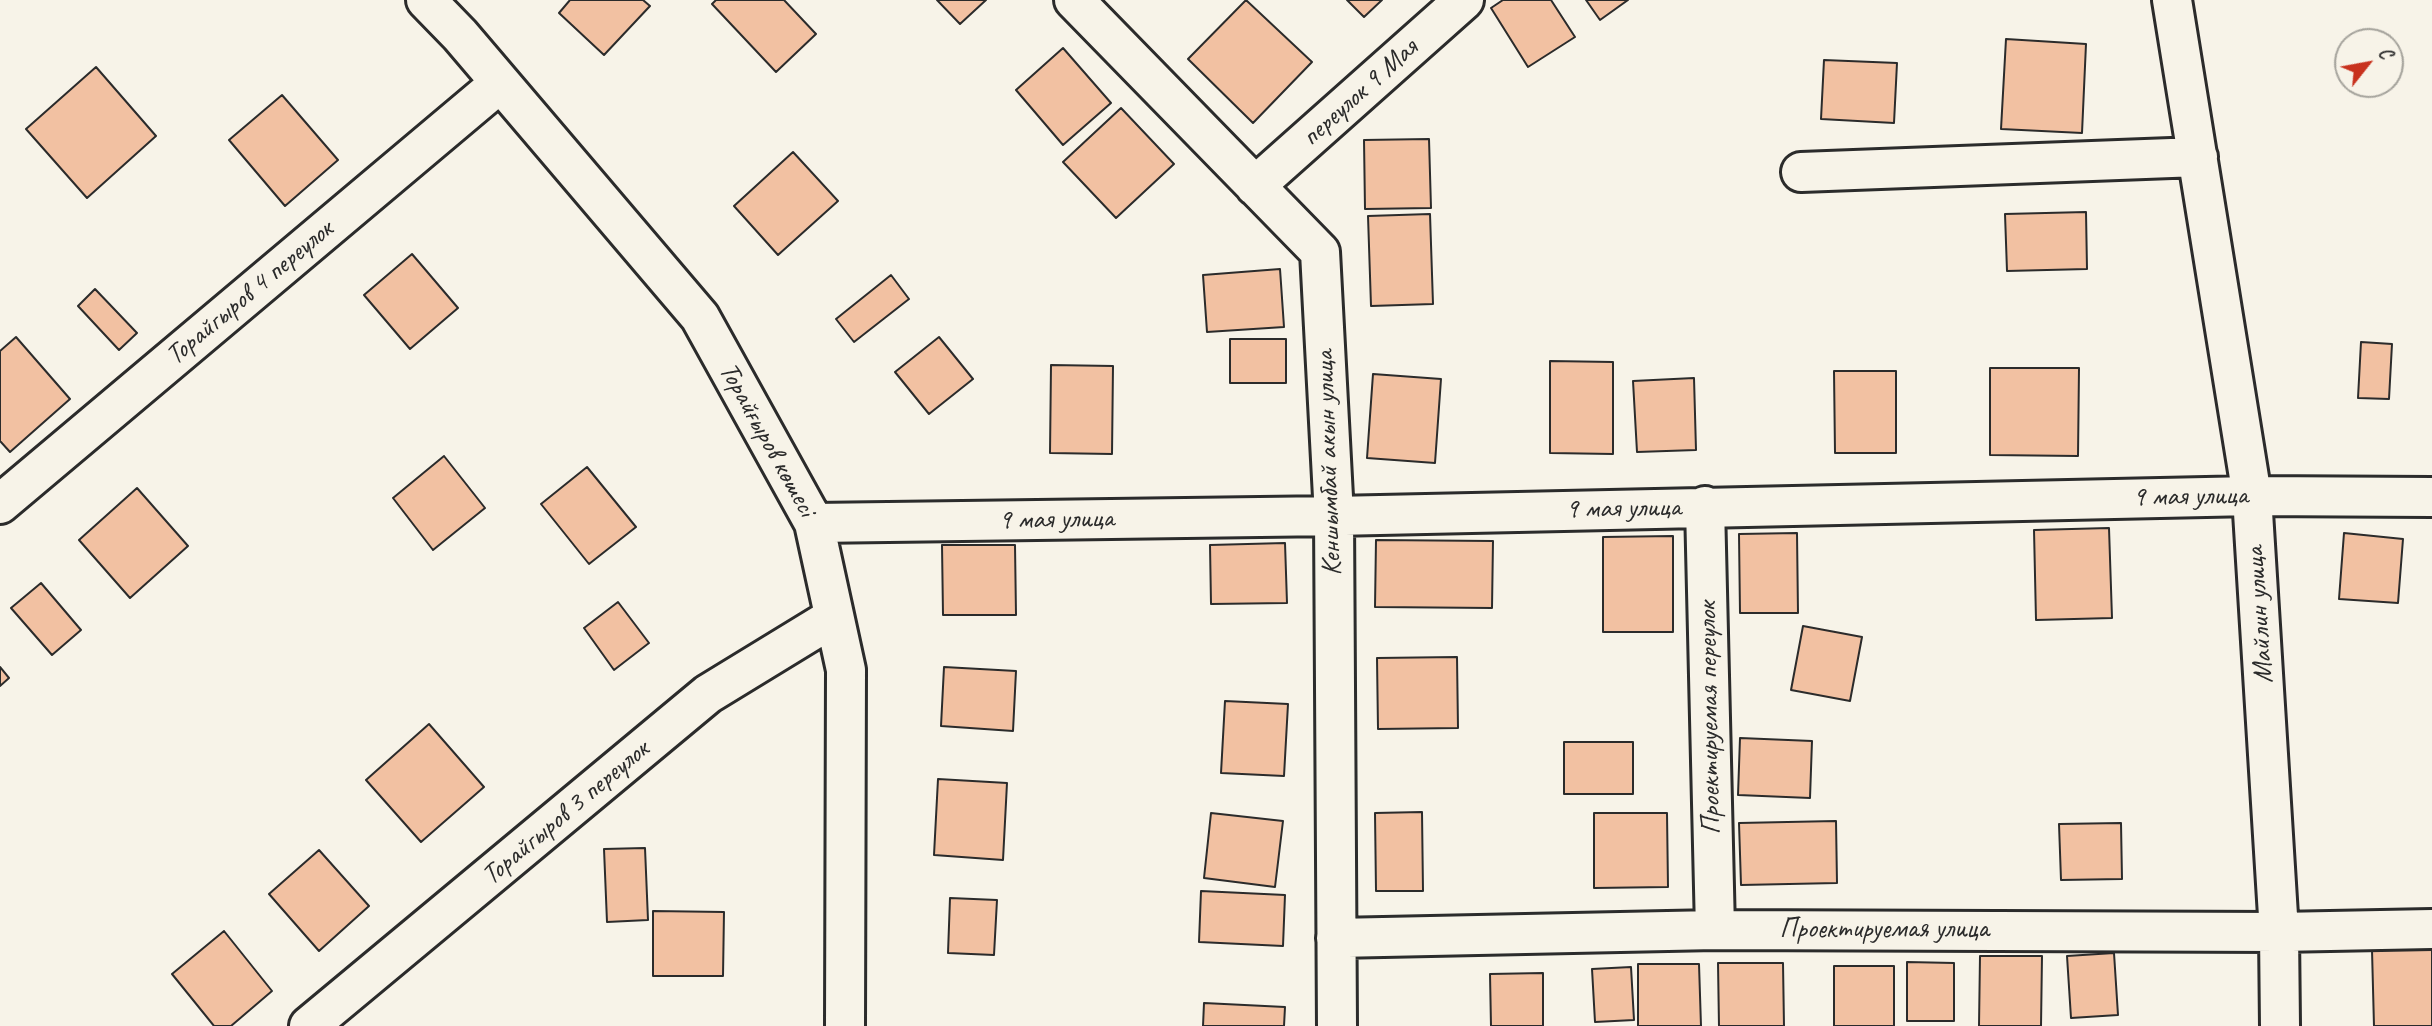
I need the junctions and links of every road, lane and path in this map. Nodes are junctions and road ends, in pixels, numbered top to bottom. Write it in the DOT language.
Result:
graph roads {
  1 [pos="426,0"];
  2 [pos="1074,0"];
  3 [pos="1464,0"];
  4 [pos="2172,0"];
  5 [pos="500,83"];
  6 [pos="2198,157"];
  7 [pos="1801,172"];
  8 [pos="1255,186"];
  9 [pos="2252,495"];
  10 [pos="2432,497"];
  11 [pos="0,504"];
  12 [pos="1705,506"];
  13 [pos="1334,516"];
  14 [pos="814,523"];
  15 [pos="834,617"];
  16 [pos="2432,929"];
  17 [pos="1715,930"];
  18 [pos="2279,932"];
  19 [pos="1336,938"];
  20 [pos="309,1026"];
  21 [pos="845,1026"];
  22 [pos="1337,1026"];
  23 [pos="2280,1026"];
  1 -- 5 [label="street, Торайғыров көшесі"];
  2 -- 8 [label="street, Кеншымбай акын улица"];
  3 -- 8 [label="street, переулок 9 Мая"];
  4 -- 6 [label="street, Майлин улица"];
  5 -- 11 [label="street, Торайгыров 4 переулок"];
  5 -- 14 [label="street, Торайғыров көшесі"];
  6 -- 7 [label="street"];
  6 -- 9 [label="street, Майлин улица"];
  8 -- 13 [label="street, Кеншымбай акын улица"];
  9 -- 10 [label="street, 9 мая улица"];
  9 -- 12 [label="street, 9 мая улица"];
  9 -- 18 [label="street, Майлин улица"];
  12 -- 13 [label="street, 9 мая улица"];
  12 -- 17 [label="street, Проектируемая переулок"];
  13 -- 14 [label="street, 9 мая улица"];
  13 -- 19 [label="street, Кеншымбай акын улица"];
  14 -- 15 [label="street, Торайғыров көшесі"];
  15 -- 20 [label="street, Торайгыров 3 переулок"];
  15 -- 21 [label="street, Торайғыров көшесі"];
  16 -- 18 [label="street, Проектируемая улица"];
  17 -- 18 [label="street, Проектируемая улица"];
  17 -- 19 [label="street, Проектируемая улица"];
  18 -- 23 [label="street, Майлин улица"];
  19 -- 22 [label="street, Кеншымбай акын улица"];
}
